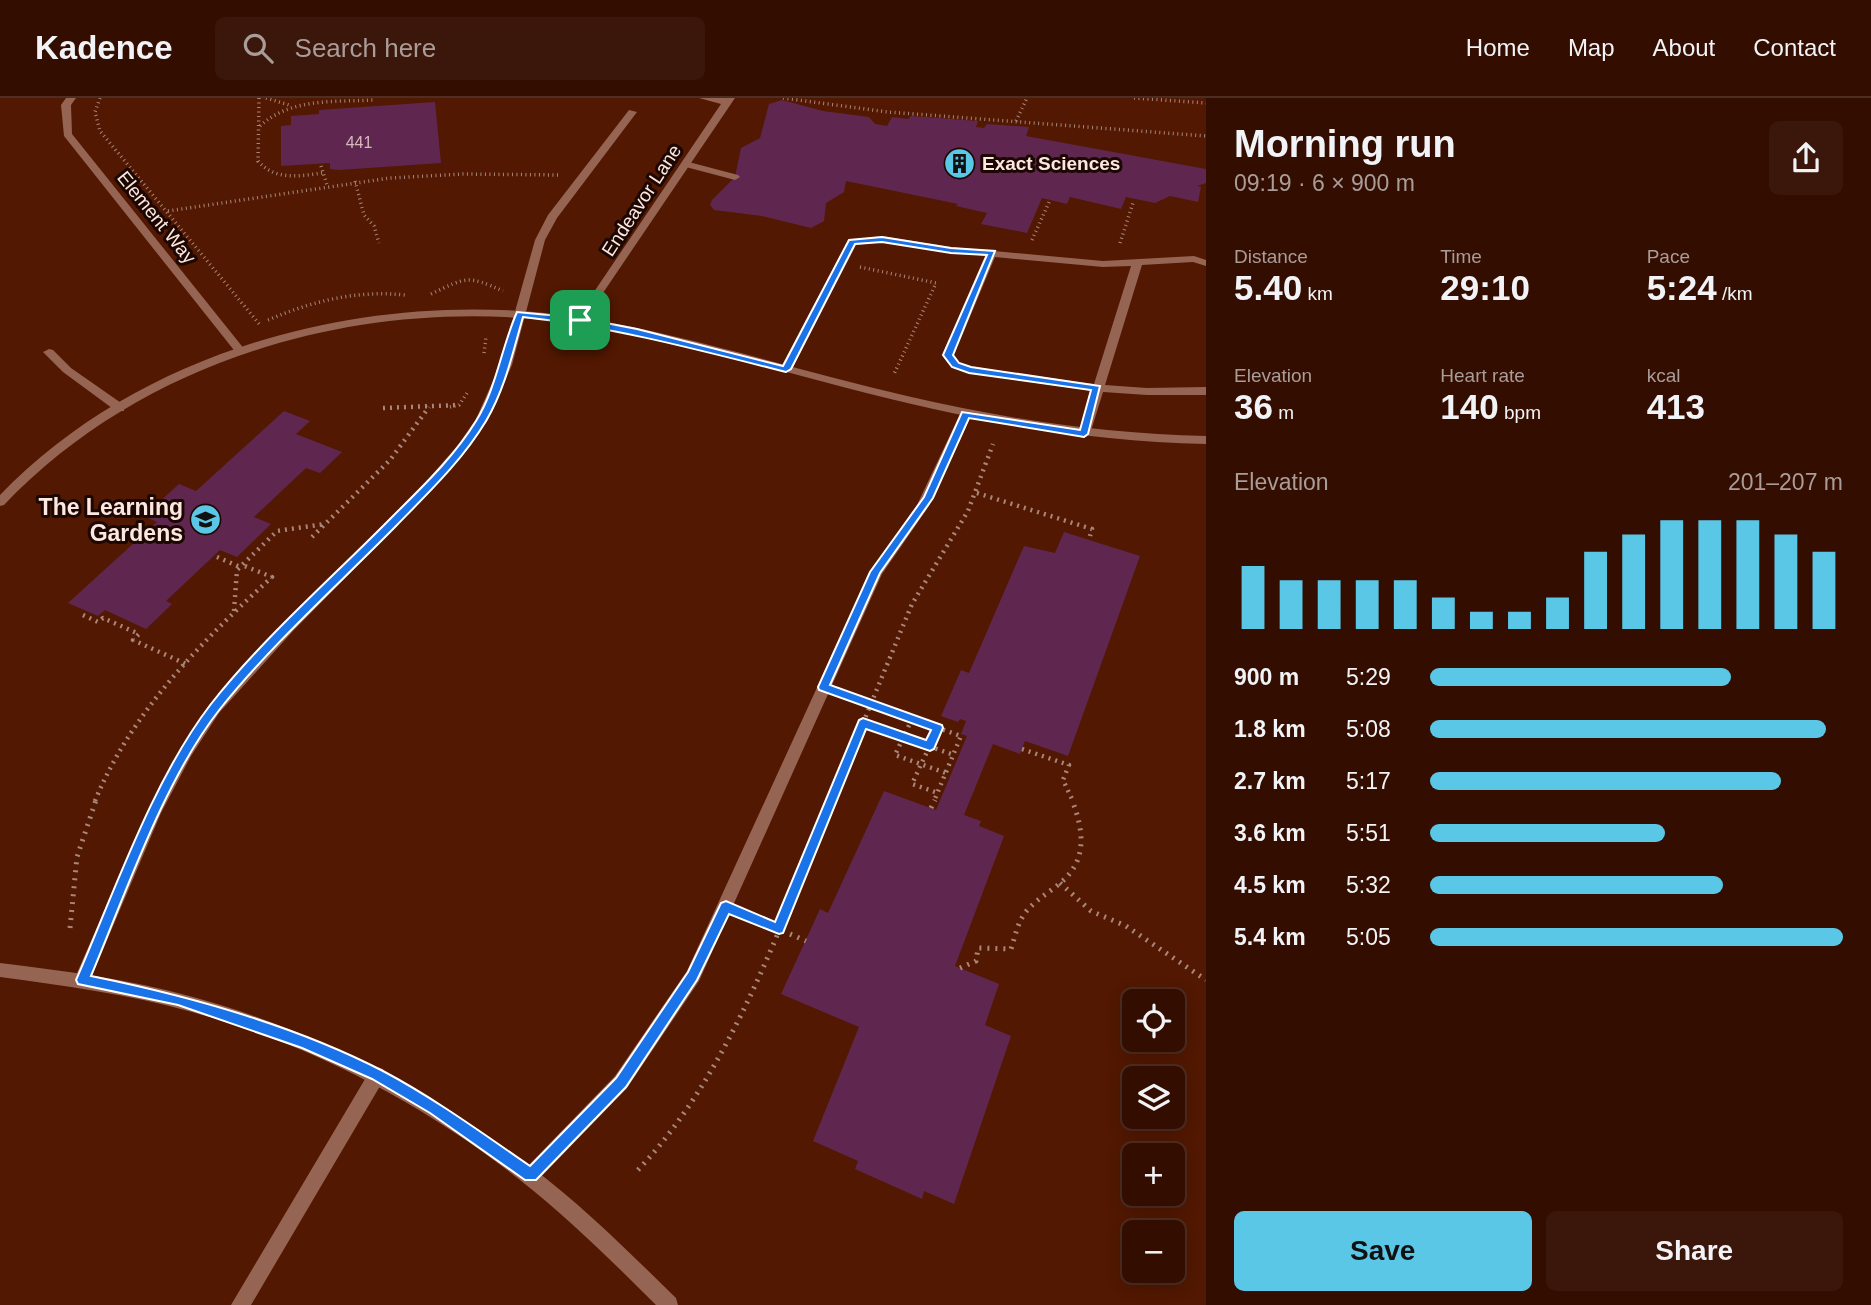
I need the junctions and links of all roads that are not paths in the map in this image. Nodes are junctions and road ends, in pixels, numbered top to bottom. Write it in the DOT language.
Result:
graph roads {
  1 [pos="71,98"];
  2 [pos="704,98"];
  3 [pos="728,100"];
  4 [pos="632,112"];
  5 [pos="685,164"];
  6 [pos="735,177"];
  7 [pos="992,253"];
  8 [pos="1137,263"];
  9 [pos="1206,263"];
  10 [pos="520,314"];
  11 [pos="580,320"];
  12 [pos="49,352"];
  13 [pos="241,352"];
  14 [pos="786,369"];
  15 [pos="1097,388"];
  16 [pos="1206,391"];
  17 [pos="120,408"];
  18 [pos="966,414"];
  19 [pos="1084,434"];
  20 [pos="1206,440"];
  21 [pos="0,502"];
  22 [pos="0,970"];
  23 [pos="82,980"];
  24 [pos="377,1075"];
  25 [pos="531,1175"];
  26 [pos="240,1305"];
  27 [pos="668,1305"];
  1 -- 13 [label="street, Element Way"];
  2 -- 3 [label="street"];
  3 -- 5 [label="street, Endeavor Lane"];
  4 -- 10 [label="street"];
  5 -- 6 [label="street"];
  5 -- 11 [label="street, Endeavor Lane"];
  7 -- 8 [label="street"];
  7 -- 14 [label="street"];
  7 -- 15 [label="street"];
  8 -- 9 [label="street"];
  8 -- 15 [label="street"];
  10 -- 11 [label="street"];
  10 -- 13 [label="street"];
  10 -- 23 [label="street"];
  11 -- 14 [label="street"];
  12 -- 17 [label="street"];
  13 -- 17 [label="street"];
  14 -- 18 [label="street"];
  15 -- 16 [label="street"];
  15 -- 19 [label="street"];
  17 -- 21 [label="street"];
  18 -- 19 [label="street"];
  18 -- 25 [label="street"];
  19 -- 20 [label="street"];
  22 -- 23 [label="street"];
  23 -- 24 [label="street"];
  24 -- 25 [label="street"];
  24 -- 26 [label="street"];
  25 -- 27 [label="street"];
}
